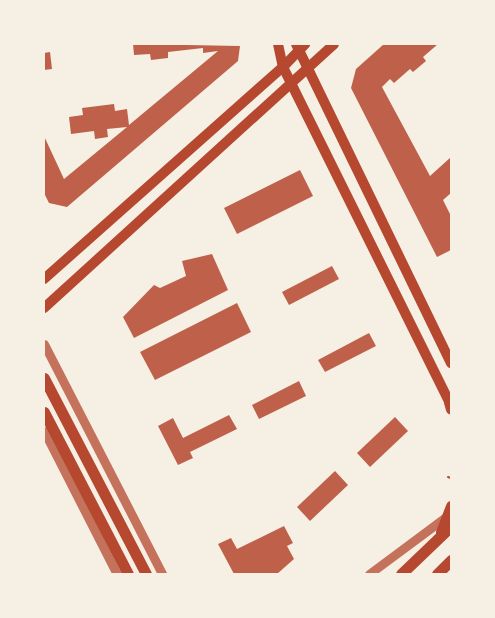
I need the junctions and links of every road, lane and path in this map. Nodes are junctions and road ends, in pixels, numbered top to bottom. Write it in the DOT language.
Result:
graph roads {
  1 [pos="278,44"];
  2 [pos="334,44"];
  3 [pos="299,46"];
  4 [pos="284,67"];
  5 [pos="306,70"];
  6 [pos="293,84"];
  7 [pos="44,279"];
  8 [pos="44,308"];
  9 [pos="44,344"];
  10 [pos="451,363"];
  11 [pos="44,378"];
  12 [pos="450,406"];
  13 [pos="44,412"];
  14 [pos="44,430"];
  15 [pos="451,515"];
  16 [pos="451,560"];
  17 [pos="451,571"];
  18 [pos="117,574"];
  19 [pos="128,574"];
  20 [pos="146,574"];
  21 [pos="162,574"];
  22 [pos="369,574"];
  23 [pos="402,574"];
  24 [pos="437,574"];
  25 [pos="441,574"];
  1 -- 4 [label="main road"];
  2 -- 5 [label="main road"];
  3 -- 4 [label="main road"];
  3 -- 5 [label="main road"];
  4 -- 6 [label="main road"];
  4 -- 7 [label="main road"];
  5 -- 6 [label="main road"];
  5 -- 10 [label="main road"];
  6 -- 8 [label="main road"];
  6 -- 12 [label="main road"];
  9 -- 21 [label="street"];
  11 -- 20 [label="main road"];
  13 -- 19 [label="main road"];
  14 -- 18 [label="street"];
  15 -- 22 [label="street"];
  15 -- 23 [label="main road"];
  16 -- 24 [label="main road"];
  17 -- 25 [label="main road"];
}
